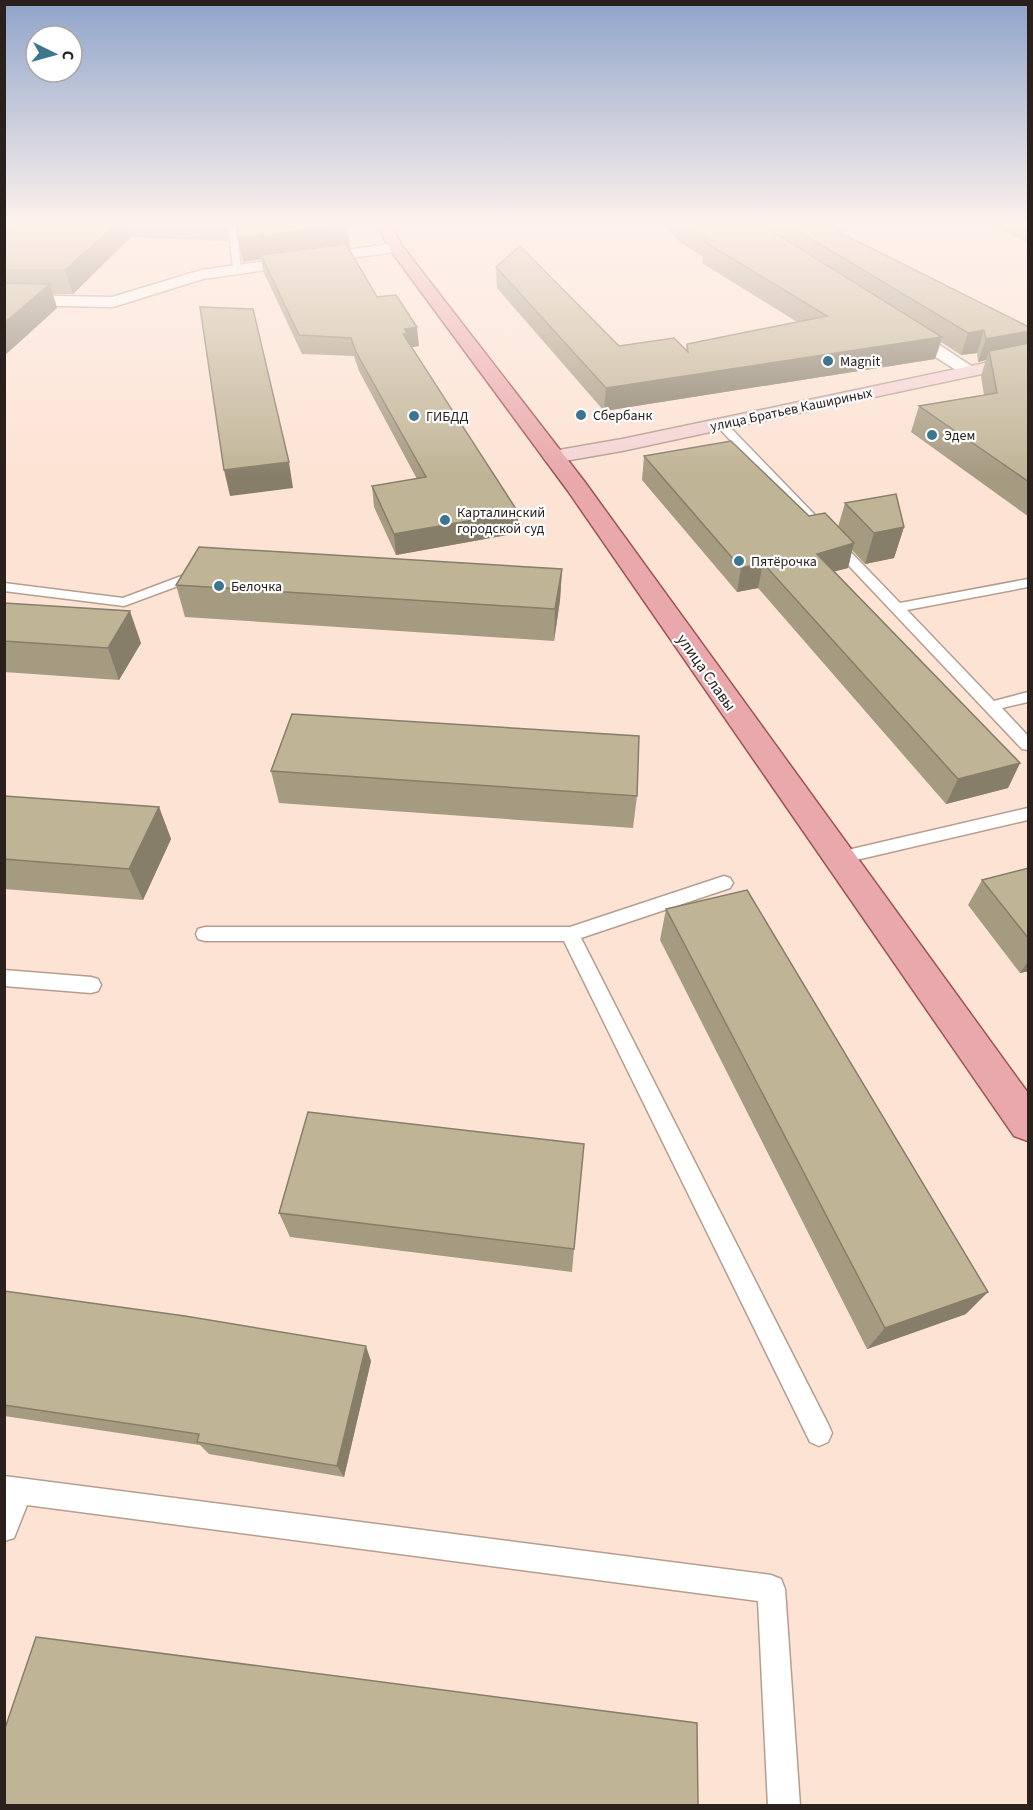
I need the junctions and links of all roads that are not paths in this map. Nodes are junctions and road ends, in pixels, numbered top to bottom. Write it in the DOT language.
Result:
graph roads {
  1 [pos="446,307"];
  2 [pos="883,316"];
  3 [pos="1029,359"];
  4 [pos="970,371"];
  5 [pos="720,423"];
  6 [pos="553,457"];
  7 [pos="209,569"];
  8 [pos="1029,583"];
  9 [pos="4,587"];
  10 [pos="895,608"];
  11 [pos="1029,698"];
  12 [pos="992,706"];
  13 [pos="1029,745"];
  14 [pos="1029,814"];
  15 [pos="839,858"];
  16 [pos="724,883"];
  17 [pos="206,934"];
  18 [pos="570,934"];
  19 [pos="4,978"];
  20 [pos="91,985"];
  21 [pos="1029,1124"];
  22 [pos="819,1432"];
  23 [pos="12,1490"];
  24 [pos="4,1528"];
  25 [pos="784,1806"];
  1 -- 6 [label="main road, улица Славы"];
  2 -- 4 [label="street"];
  3 -- 4 [label="main road, улица Братьев Кашириных"];
  4 -- 5 [label="main road, улица Братьев Кашириных"];
  5 -- 6 [label="main road, улица Братьев Кашириных"];
  5 -- 10 [label="lane"];
  6 -- 15 [label="main road, улица Славы"];
  7 -- 9 [label="lane"];
  8 -- 10 [label="lane"];
  10 -- 12 [label="lane"];
  11 -- 12 [label="lane"];
  12 -- 13 [label="lane"];
  14 -- 15 [label="lane"];
  15 -- 21 [label="main road, улица Славы"];
  16 -- 18 [label="lane"];
  17 -- 18 [label="lane"];
  18 -- 22 [label="lane"];
  19 -- 20 [label="lane"];
  23 -- 24 [label="lane"];
  23 -- 25 [label="lane"];
}
